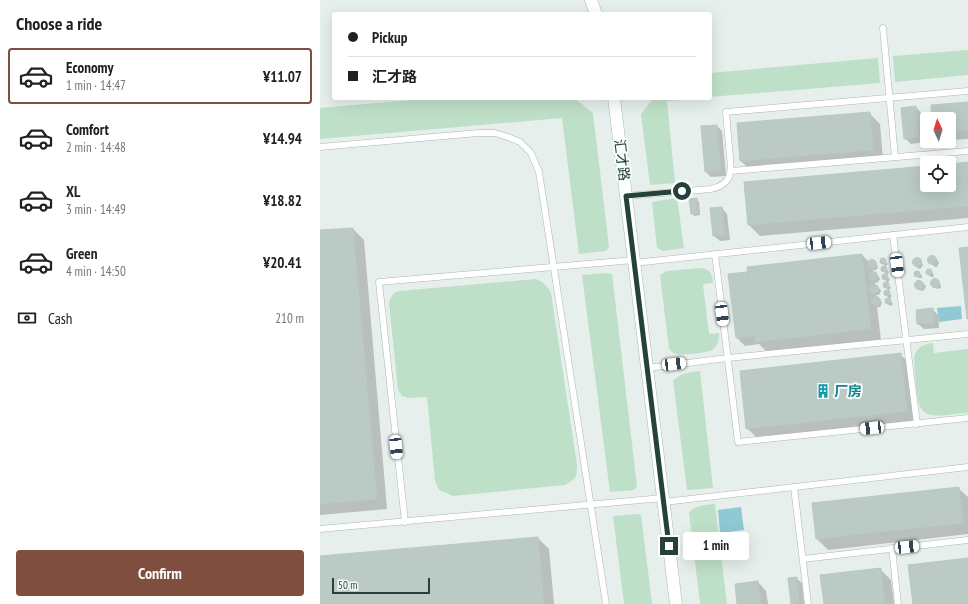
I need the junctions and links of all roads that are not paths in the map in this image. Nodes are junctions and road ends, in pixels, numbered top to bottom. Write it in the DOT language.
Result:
graph roads {
  1 [pos="591,0"];
  2 [pos="595,12"];
  3 [pos="883,28"];
  4 [pos="968,91"];
  5 [pos="890,98"];
  6 [pos="614,100"];
  7 [pos="320,147"];
  8 [pos="968,151"];
  9 [pos="895,157"];
  10 [pos="731,171"];
  11 [pos="626,196"];
  12 [pos="968,226"];
  13 [pos="893,235"];
  14 [pos="715,254"];
  15 [pos="634,261"];
  16 [pos="554,267"];
  17 [pos="968,334"];
  18 [pos="906,340"];
  19 [pos="728,358"];
  20 [pos="647,368"];
  21 [pos="968,418"];
  22 [pos="917,424"];
  23 [pos="968,467"];
  24 [pos="794,487"];
  25 [pos="663,500"];
  26 [pos="591,505"];
  27 [pos="405,522"];
  28 [pos="320,529"];
  29 [pos="968,540"];
  30 [pos="892,548"];
  31 [pos="803,559"];
  32 [pos="606,604"];
  33 [pos="676,604"];
  34 [pos="808,604"];
  35 [pos="898,604"];
  1 -- 2 [label="main road"];
  3 -- 5 [label="lane"];
  4 -- 5 [label="lane"];
  5 -- 9 [label="lane"];
  5 -- 10 [label="lane"];
  6 -- 11 [label="main road, 汇才路"];
  7 -- 16 [label="lane"];
  8 -- 9 [label="lane"];
  9 -- 10 [label="lane"];
  10 -- 11 [label="lane"];
  11 -- 15 [label="main road, 汇才路"];
  12 -- 13 [label="lane"];
  13 -- 14 [label="lane"];
  13 -- 18 [label="lane"];
  14 -- 15 [label="lane"];
  14 -- 19 [label="lane"];
  15 -- 16 [label="lane"];
  15 -- 20 [label="main road, 汇才路"];
  16 -- 26 [label="lane"];
  16 -- 27 [label="lane"];
  17 -- 18 [label="lane"];
  18 -- 19 [label="lane"];
  18 -- 22 [label="lane"];
  19 -- 20 [label="lane"];
  19 -- 22 [label="lane"];
  20 -- 25 [label="main road, 汇才路"];
  21 -- 22 [label="lane"];
  23 -- 24 [label="lane"];
  24 -- 25 [label="lane"];
  24 -- 31 [label="lane"];
  25 -- 26 [label="lane"];
  25 -- 33 [label="main road, 汇才路"];
  26 -- 27 [label="lane"];
  26 -- 32 [label="lane"];
  27 -- 28 [label="lane"];
  29 -- 30 [label="lane"];
  30 -- 31 [label="lane"];
  30 -- 35 [label="lane"];
  31 -- 34 [label="lane"];
}
